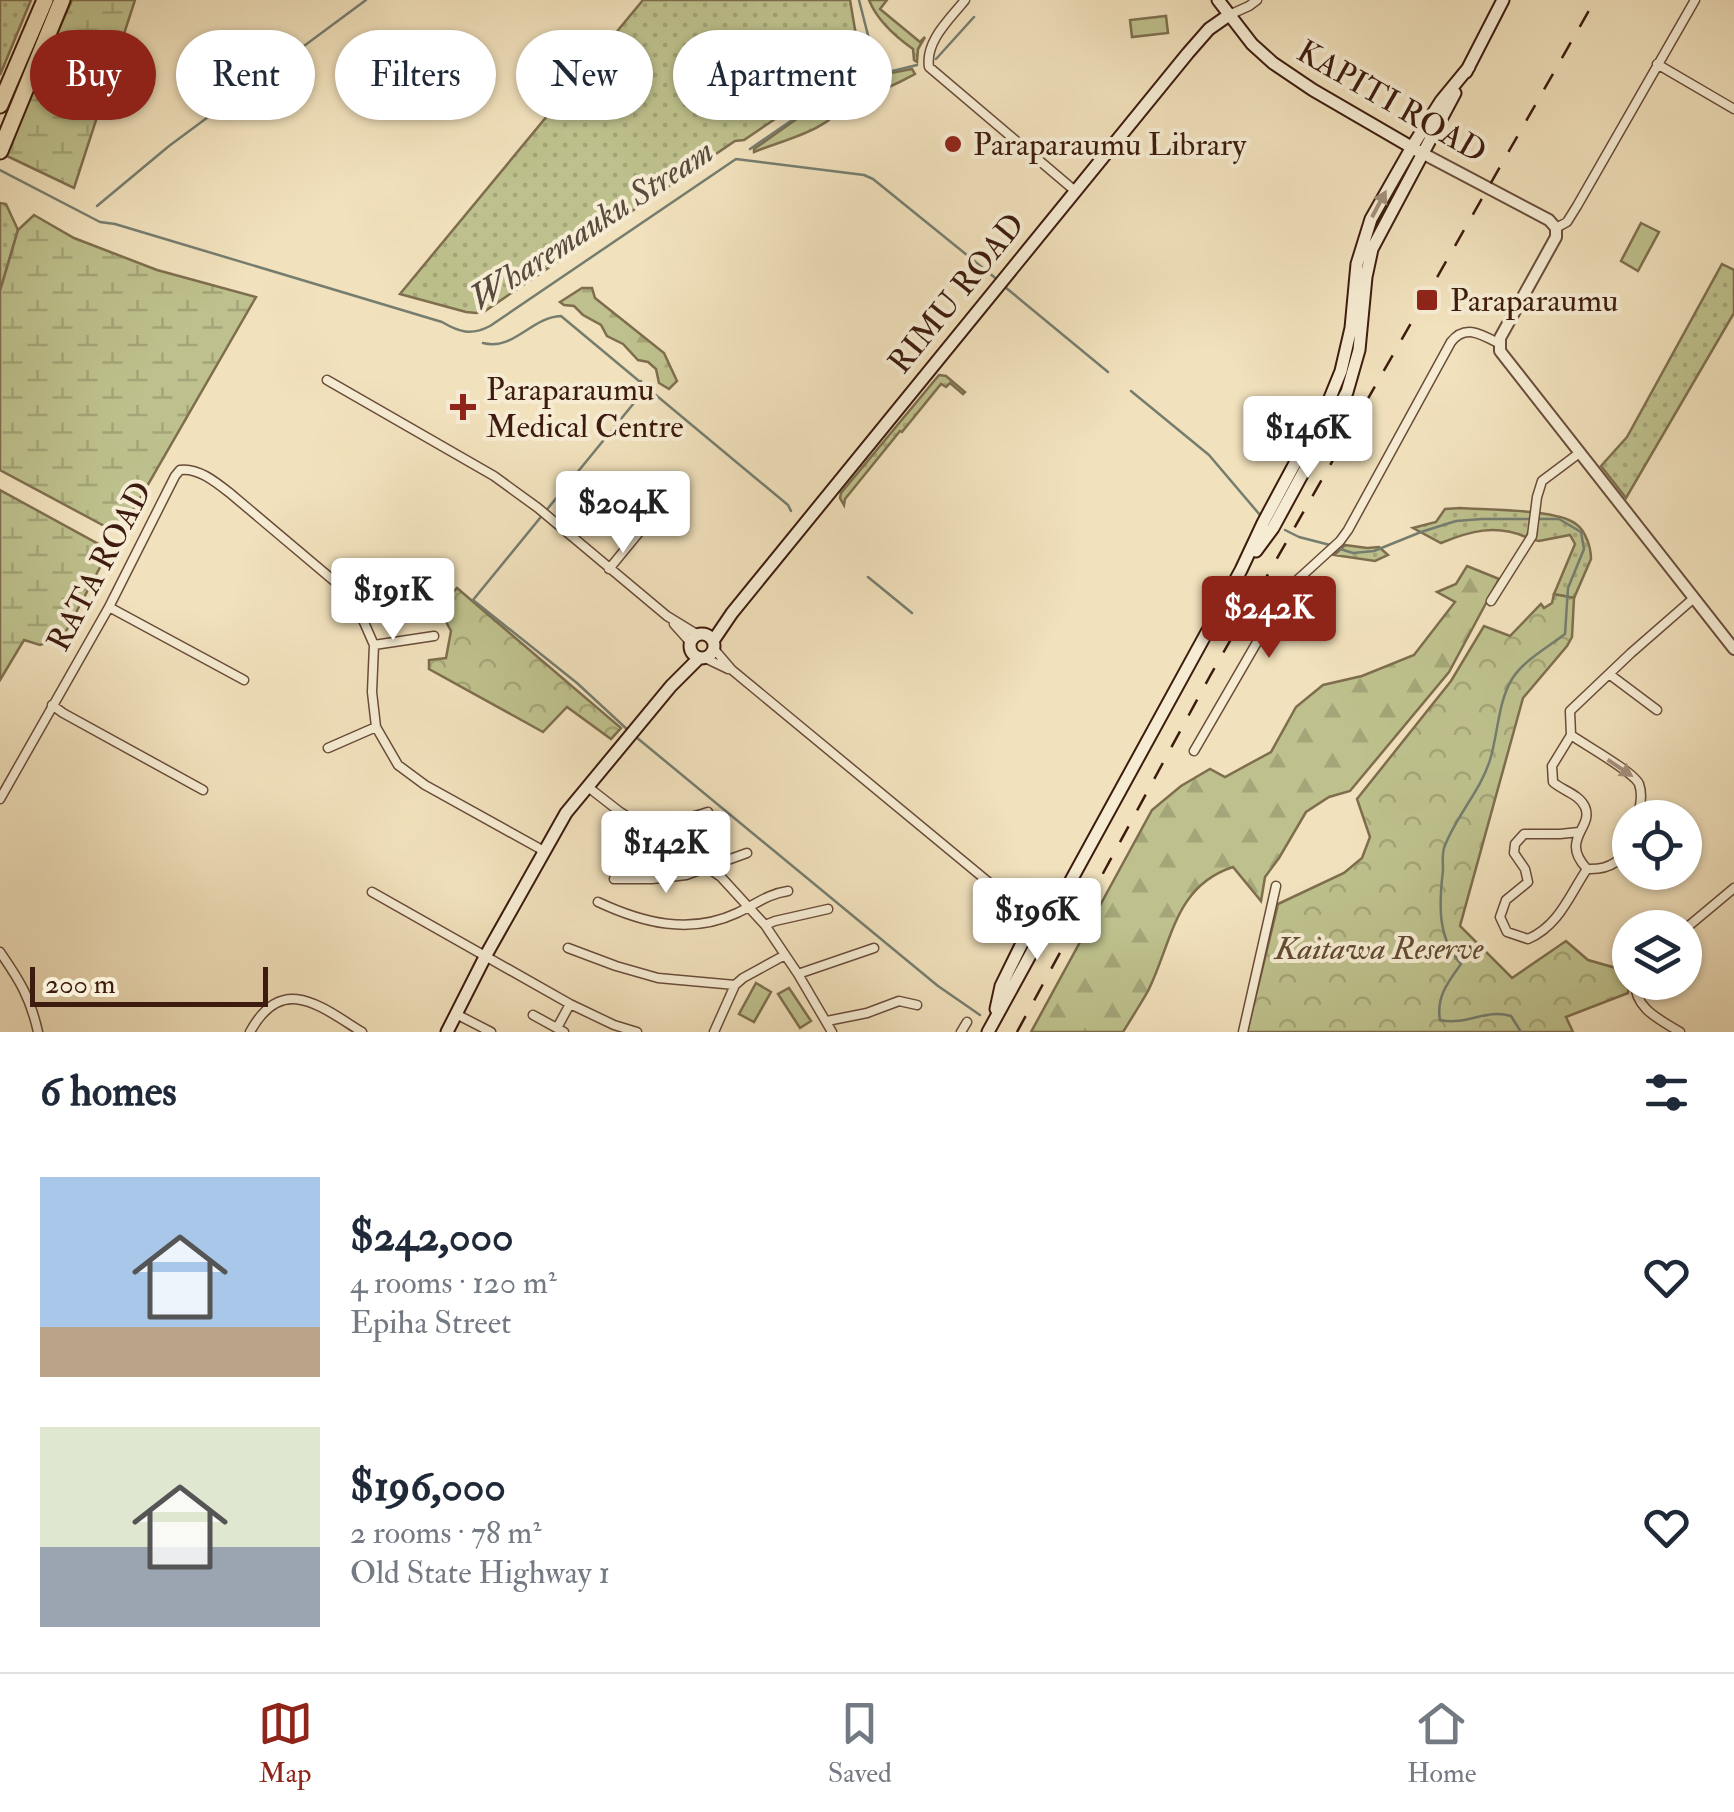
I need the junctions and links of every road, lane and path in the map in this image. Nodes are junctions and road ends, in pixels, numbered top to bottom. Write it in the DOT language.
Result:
graph roads {
  1 [pos="45,0"];
  2 [pos="62,0"];
  3 [pos="965,0"];
  4 [pos="1218,0"];
  5 [pos="1257,0"];
  6 [pos="1502,0"];
  7 [pos="1695,0"];
  8 [pos="1229,14"];
  9 [pos="1656,64"];
  10 [pos="0,105"];
  11 [pos="1734,108"];
  12 [pos="1417,150"];
  13 [pos="0,151"];
  14 [pos="1074,190"];
  15 [pos="1556,228"];
  16 [pos="1498,342"];
  17 [pos="327,380"];
  18 [pos="1578,454"];
  19 [pos="682,480"];
  20 [pos="1270,522"];
  21 [pos="610,569"];
  22 [pos="1694,598"];
  23 [pos="1492,601"];
  24 [pos="109,607"];
  25 [pos="434,636"];
  26 [pos="374,645"];
  27 [pos="702,646"];
  28 [pos="1734,649"];
  29 [pos="1609,674"];
  30 [pos="244,680"];
  31 [pos="52,705"];
  32 [pos="1657,710"];
  33 [pos="376,727"];
  34 [pos="1571,735"];
  35 [pos="328,748"];
  36 [pos="1194,752"];
  37 [pos="588,787"];
  38 [pos="202,790"];
  39 [pos="0,799"];
  40 [pos="1641,800"];
  41 [pos="708,812"];
  42 [pos="1579,832"];
  43 [pos="660,838"];
  44 [pos="544,851"];
  45 [pos="747,853"];
  46 [pos="1612,865"];
  47 [pos="706,866"];
  48 [pos="1587,868"];
  49 [pos="614,879"];
  50 [pos="1276,886"];
  51 [pos="1734,888"];
  52 [pos="372,892"];
  53 [pos="788,892"];
  54 [pos="598,902"];
  55 [pos="749,906"];
  56 [pos="1020,906"];
  57 [pos="828,910"];
  58 [pos="1702,915"];
  59 [pos="1047,924"];
  60 [pos="765,926"];
  61 [pos="568,948"];
  62 [pos="874,948"];
  63 [pos="0,952"];
  64 [pos="785,955"];
  65 [pos="486,956"];
  66 [pos="798,974"];
  67 [pos="735,985"];
  68 [pos="1637,1000"];
  69 [pos="570,1004"];
  70 [pos="917,1006"];
  71 [pos="456,1014"];
  72 [pos="533,1016"];
  73 [pos="827,1022"];
  74 [pos="967,1022"];
  75 [pos="990,1028"];
  76 [pos="560,1030"];
  77 [pos="38,1032"];
  78 [pos="250,1032"];
  79 [pos="362,1032"];
  80 [pos="447,1032"];
  81 [pos="491,1032"];
  82 [pos="638,1032"];
  83 [pos="714,1032"];
  84 [pos="832,1032"];
  85 [pos="961,1032"];
  86 [pos="1243,1032"];
  87 [pos="1680,1032"];
  1 -- 10 [label="highway"];
  2 -- 13 [label="highway"];
  3 -- 14 [label="street"];
  4 -- 8 [label="main road, KAPITI ROAD"];
  5 -- 8 [label="street"];
  6 -- 12 [label="main road"];
  7 -- 9 [label="street"];
  8 -- 12 [label="main road, KAPITI ROAD"];
  8 -- 14 [label="main road, RIMU ROAD"];
  9 -- 11 [label="street"];
  9 -- 15 [label="street"];
  12 -- 15 [label="street, KAPITI ROAD"];
  20 -- 12 [label="main road, one-way"];
  12 -- 20 [label="main road"];
  14 -- 27 [label="main road, RIMU ROAD"];
  15 -- 16 [label="street"];
  16 -- 18 [label="street"];
  16 -- 36 [label="street"];
  17 -- 21 [label="street"];
  18 -- 22 [label="street"];
  18 -- 23 [label="street"];
  19 -- 21 [label="street"];
  20 -- 59 [label="main road"];
  21 -- 27 [label="street"];
  22 -- 28 [label="street"];
  22 -- 29 [label="street"];
  24 -- 26 [label="street, RATA ROAD"];
  24 -- 30 [label="street"];
  24 -- 31 [label="street, RATA ROAD"];
  25 -- 26 [label="street"];
  26 -- 33 [label="street"];
  27 -- 37 [label="main road, RIMU ROAD"];
  27 -- 56 [label="street"];
  29 -- 32 [label="street"];
  29 -- 34 [label="street"];
  31 -- 38 [label="street"];
  31 -- 39 [label="street, RATA ROAD"];
  33 -- 35 [label="street"];
  33 -- 44 [label="street"];
  34 -- 40 [label="street, one-way"];
  34 -- 42 [label="street"];
  37 -- 43 [label="street"];
  37 -- 44 [label="main road, RIMU ROAD"];
  41 -- 43 [label="street"];
  42 -- 48 [label="street"];
  42 -- 48 [label="street"];
  43 -- 47 [label="street"];
  44 -- 65 [label="main road, RIMU ROAD"];
  45 -- 47 [label="street"];
  46 -- 48 [label="street"];
  47 -- 49 [label="street"];
  47 -- 55 [label="street"];
  50 -- 86 [label="street"];
  51 -- 58 [label="street"];
  52 -- 65 [label="street"];
  53 -- 55 [label="street"];
  54 -- 55 [label="street"];
  55 -- 60 [label="street"];
  56 -- 59 [label="street"];
  56 -- 75 [label="main road"];
  57 -- 60 [label="street"];
  59 -- 75 [label="main road"];
  60 -- 64 [label="street"];
  61 -- 67 [label="street"];
  62 -- 66 [label="street"];
  63 -- 77 [label="street"];
  64 -- 66 [label="street"];
  64 -- 67 [label="street"];
  65 -- 69 [label="street"];
  65 -- 71 [label="main road, RIMU ROAD"];
  66 -- 73 [label="street"];
  67 -- 83 [label="street"];
  68 -- 87 [label="street"];
  69 -- 76 [label="street"];
  69 -- 82 [label="street"];
  70 -- 73 [label="street"];
  71 -- 80 [label="main road, RIMU ROAD"];
  71 -- 81 [label="street"];
  72 -- 76 [label="street"];
  73 -- 84 [label="street"];
  74 -- 85 [label="street"];
  78 -- 79 [label="street"];
}
